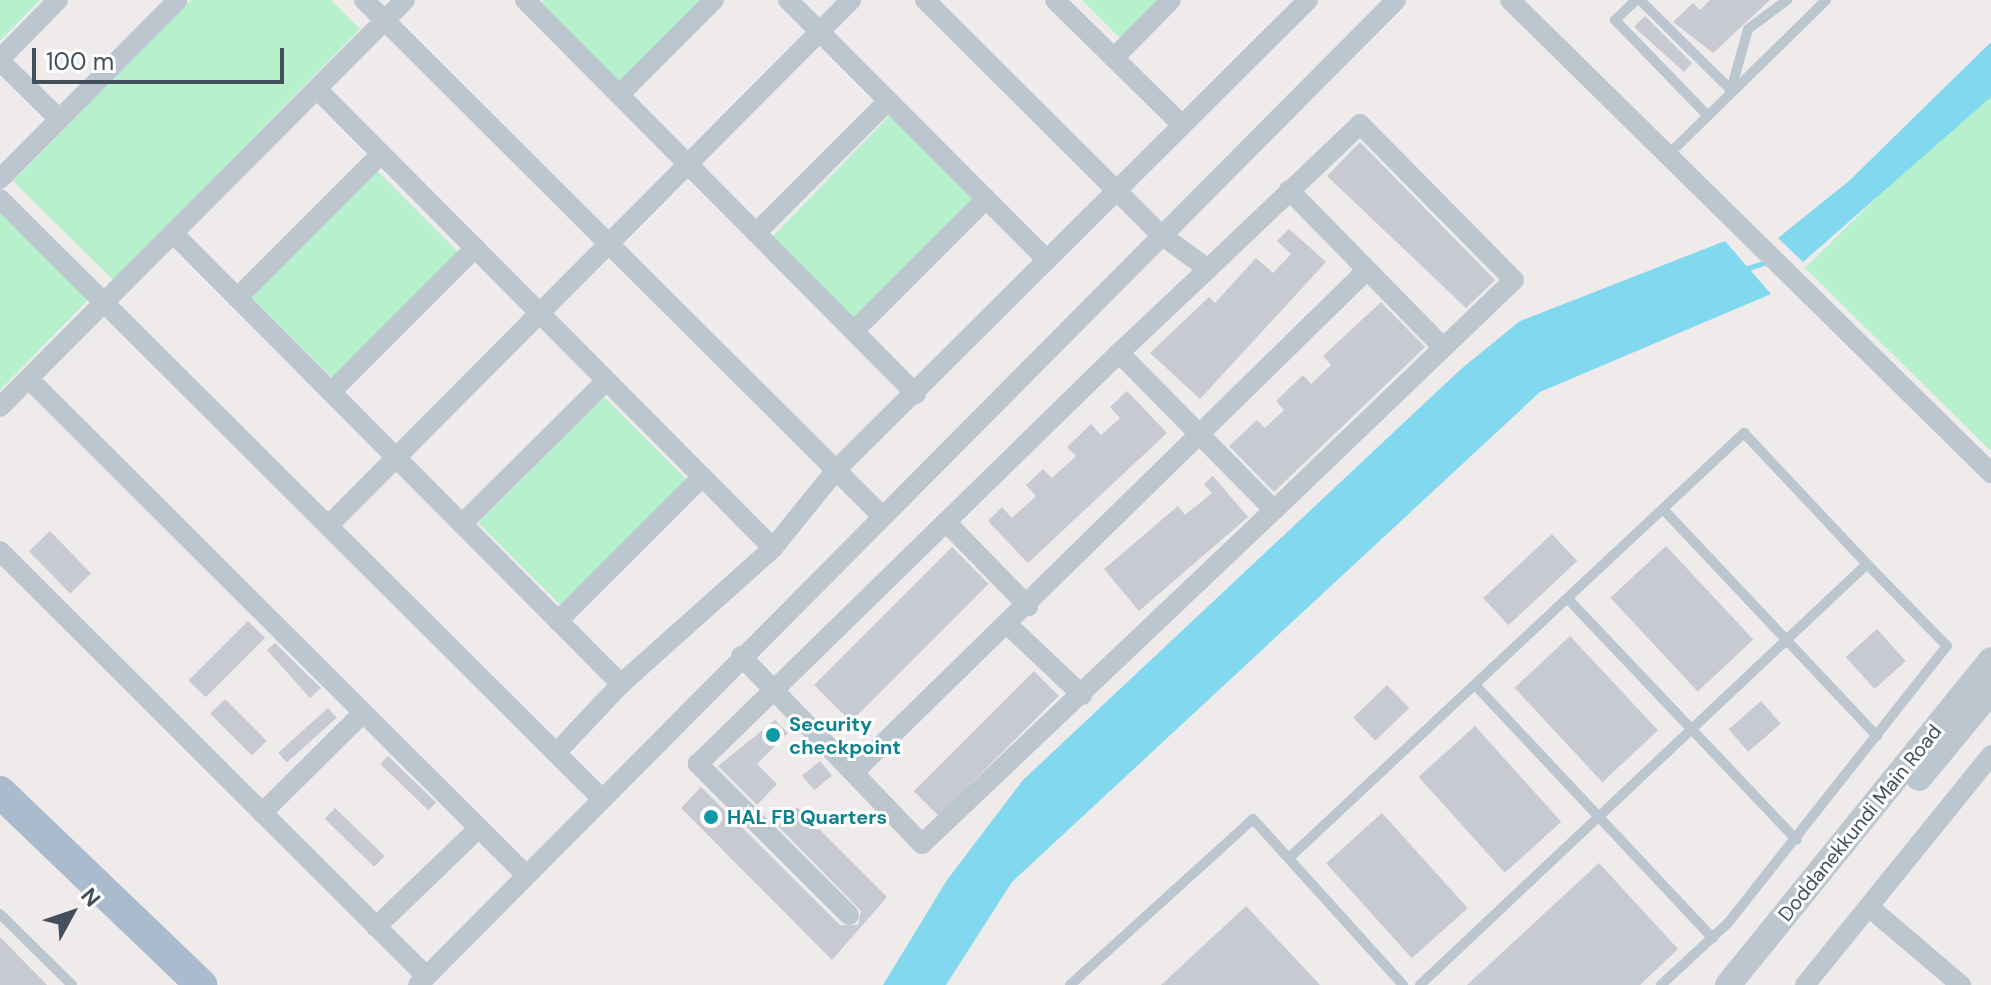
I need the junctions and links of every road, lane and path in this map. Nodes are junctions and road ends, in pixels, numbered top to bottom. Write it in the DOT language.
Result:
graph roads {
  1 [pos="58,0"];
  2 [pos="178,0"];
  3 [pos="364,0"];
  4 [pos="405,0"];
  5 [pos="525,0"];
  6 [pos="714,0"];
  7 [pos="788,0"];
  8 [pos="851,0"];
  9 [pos="925,0"];
  10 [pos="1055,0"];
  11 [pos="1171,0"];
  12 [pos="1308,0"];
  13 [pos="1396,0"];
  14 [pos="1510,0"];
  15 [pos="1638,0"];
  16 [pos="1787,0"];
  17 [pos="1826,0"];
  18 [pos="385,21"];
  19 [pos="820,32"];
  20 [pos="1114,58"];
  21 [pos="0,60"];
  22 [pos="317,89"];
  23 [pos="1731,90"];
  24 [pos="619,95"];
  25 [pos="888,101"];
  26 [pos="1706,114"];
  27 [pos="59,119"];
  28 [pos="1182,125"];
  29 [pos="1671,152"];
  30 [pos="381,154"];
  31 [pos="688,164"];
  32 [pos="0,179"];
  33 [pos="1289,190"];
  34 [pos="1116,191"];
  35 [pos="0,199"];
  36 [pos="986,199"];
  37 [pos="173,233"];
  38 [pos="756,233"];
  39 [pos="1160,234"];
  40 [pos="609,244"];
  41 [pos="475,248"];
  42 [pos="1047,260"];
  43 [pos="1208,269"];
  44 [pos="1366,271"];
  45 [pos="237,298"];
  46 [pos="104,303"];
  47 [pos="539,313"];
  48 [pos="854,331"];
  49 [pos="1443,347"];
  50 [pos="1119,353"];
  51 [pos="29,379"];
  52 [pos="606,381"];
  53 [pos="331,392"];
  54 [pos="916,394"];
  55 [pos="0,407"];
  56 [pos="1204,431"];
  57 [pos="396,458"];
  58 [pos="836,470"];
  59 [pos="1991,473"];
  60 [pos="702,477"];
  61 [pos="1663,509"];
  62 [pos="1274,510"];
  63 [pos="881,515"];
  64 [pos="462,524"];
  65 [pos="948,524"];
  66 [pos="328,526"];
  67 [pos="773,548"];
  68 [pos="0,551"];
  69 [pos="1867,564"];
  70 [pos="1568,599"];
  71 [pos="1028,606"];
  72 [pos="558,621"];
  73 [pos="1008,625"];
  74 [pos="1787,640"];
  75 [pos="741,656"];
  76 [pos="1991,660"];
  77 [pos="621,684"];
  78 [pos="1476,686"];
  79 [pos="774,690"];
  80 [pos="1991,691"];
  81 [pos="1082,695"];
  82 [pos="363,713"];
  83 [pos="1691,730"];
  84 [pos="1877,736"];
  85 [pos="556,753"];
  86 [pos="1990,757"];
  87 [pos="854,772"];
  88 [pos="0,792"];
  89 [pos="601,798"];
  90 [pos="262,813"];
  91 [pos="1599,817"];
  92 [pos="0,823"];
  93 [pos="479,828"];
  94 [pos="1797,840"];
  95 [pos="1289,858"];
  96 [pos="526,875"];
  97 [pos="1869,907"];
  98 [pos="0,914"];
  99 [pos="849,915"];
  100 [pos="376,927"];
  101 [pos="1713,938"];
  102 [pos="422,980"];
  103 [pos="72,985"];
  104 [pos="169,985"];
  105 [pos="201,985"];
  106 [pos="1070,985"];
  107 [pos="1403,985"];
  108 [pos="1420,985"];
  109 [pos="1661,985"];
  110 [pos="1728,985"];
  111 [pos="1750,985"];
  112 [pos="1805,985"];
  113 [pos="1961,985"];
  1 -- 21 [label="street"];
  2 -- 27 [label="street"];
  3 -- 18 [label="street"];
  4 -- 18 [label="street"];
  5 -- 24 [label="street"];
  6 -- 24 [label="street"];
  7 -- 19 [label="street"];
  8 -- 19 [label="street"];
  9 -- 34 [label="street"];
  10 -- 20 [label="street"];
  11 -- 20 [label="street"];
  12 -- 28 [label="street"];
  13 -- 39 [label="street"];
  14 -- 29 [label="street"];
  15 -- 23 [label="lane"];
  15 -- 26 [label="lane"];
  16 -- 23 [label="lane"];
  17 -- 23 [label="lane"];
  18 -- 22 [label="street"];
  18 -- 40 [label="street"];
  19 -- 25 [label="street"];
  19 -- 31 [label="street"];
  20 -- 28 [label="street"];
  21 -- 27 [label="street"];
  22 -- 30 [label="street"];
  22 -- 37 [label="street"];
  23 -- 26 [label="lane"];
  24 -- 31 [label="street"];
  25 -- 36 [label="street"];
  25 -- 38 [label="street"];
  26 -- 29 [label="lane"];
  27 -- 32 [label="street"];
  28 -- 34 [label="street"];
  29 -- 59 [label="street"];
  30 -- 41 [label="street"];
  30 -- 45 [label="street"];
  31 -- 38 [label="street"];
  31 -- 40 [label="street"];
  33 -- 43 [label="street"];
  33 -- 44 [label="street"];
  33 -- 49 [label="street"];
  34 -- 39 [label="street"];
  34 -- 42 [label="street"];
  35 -- 46 [label="street"];
  36 -- 42 [label="street"];
  36 -- 48 [label="street"];
  37 -- 45 [label="street"];
  37 -- 46 [label="street"];
  38 -- 48 [label="street"];
  39 -- 43 [label="street"];
  39 -- 63 [label="street"];
  40 -- 47 [label="street"];
  40 -- 58 [label="street"];
  41 -- 47 [label="street"];
  41 -- 53 [label="street"];
  42 -- 54 [label="street"];
  43 -- 50 [label="street"];
  44 -- 49 [label="street"];
  44 -- 56 [label="street"];
  45 -- 53 [label="street"];
  46 -- 51 [label="street"];
  46 -- 66 [label="street"];
  47 -- 52 [label="street"];
  47 -- 57 [label="street"];
  48 -- 54 [label="street"];
  49 -- 62 [label="street"];
  50 -- 56 [label="street"];
  50 -- 65 [label="street"];
  51 -- 55 [label="street"];
  51 -- 82 [label="street"];
  52 -- 60 [label="street"];
  52 -- 64 [label="street"];
  53 -- 57 [label="street"];
  54 -- 58 [label="street"];
  56 -- 62 [label="street"];
  56 -- 71 [label="street"];
  57 -- 64 [label="street"];
  57 -- 66 [label="street"];
  58 -- 63 [label="street"];
  58 -- 67 [label="street"];
  60 -- 67 [label="street"];
  60 -- 72 [label="street"];
  61 -- 69 [label="lane"];
  61 -- 70 [label="lane"];
  61 -- 74 [label="lane"];
  62 -- 81 [label="street"];
  63 -- 75 [label="street"];
  64 -- 72 [label="street"];
  65 -- 71 [label="street"];
  65 -- 79 [label="street"];
  66 -- 85 [label="street"];
  67 -- 77 [label="street"];
  68 -- 90 [label="street"];
  69 -- 74 [label="lane"];
  69 -- 84 [label="lane"];
  70 -- 78 [label="lane"];
  70 -- 83 [label="lane"];
  71 -- 73 [label="street"];
  72 -- 77 [label="street"];
  73 -- 81 [label="street"];
  73 -- 87 [label="street"];
  74 -- 83 [label="lane"];
  74 -- 84 [label="lane"];
  75 -- 79 [label="street"];
  75 -- 89 [label="street"];
  76 -- 110 [label="street, Doddanekkundi Main Road"];
  77 -- 85 [label="street"];
  78 -- 91 [label="lane"];
  78 -- 95 [label="lane"];
  79 -- 87 [label="street"];
  79 -- 99 [label="street"];
  80 -- 111 [label="street, Doddanekkundi Main Road"];
  81 -- 87 [label="street"];
  82 -- 90 [label="street"];
  82 -- 93 [label="street"];
  83 -- 91 [label="lane"];
  83 -- 94 [label="lane"];
  84 -- 94 [label="lane"];
  85 -- 89 [label="street"];
  86 -- 97 [label="street"];
  88 -- 105 [label="main road"];
  89 -- 96 [label="street"];
  90 -- 100 [label="street"];
  91 -- 101 [label="lane"];
  91 -- 108 [label="lane"];
  92 -- 104 [label="main road"];
  93 -- 96 [label="street"];
  93 -- 100 [label="street"];
  94 -- 101 [label="lane"];
  95 -- 106 [label="lane"];
  95 -- 107 [label="lane"];
  96 -- 102 [label="street"];
  97 -- 112 [label="street"];
  97 -- 113 [label="street"];
  98 -- 103 [label="lane"];
  100 -- 102 [label="street"];
  101 -- 109 [label="lane"];
}
